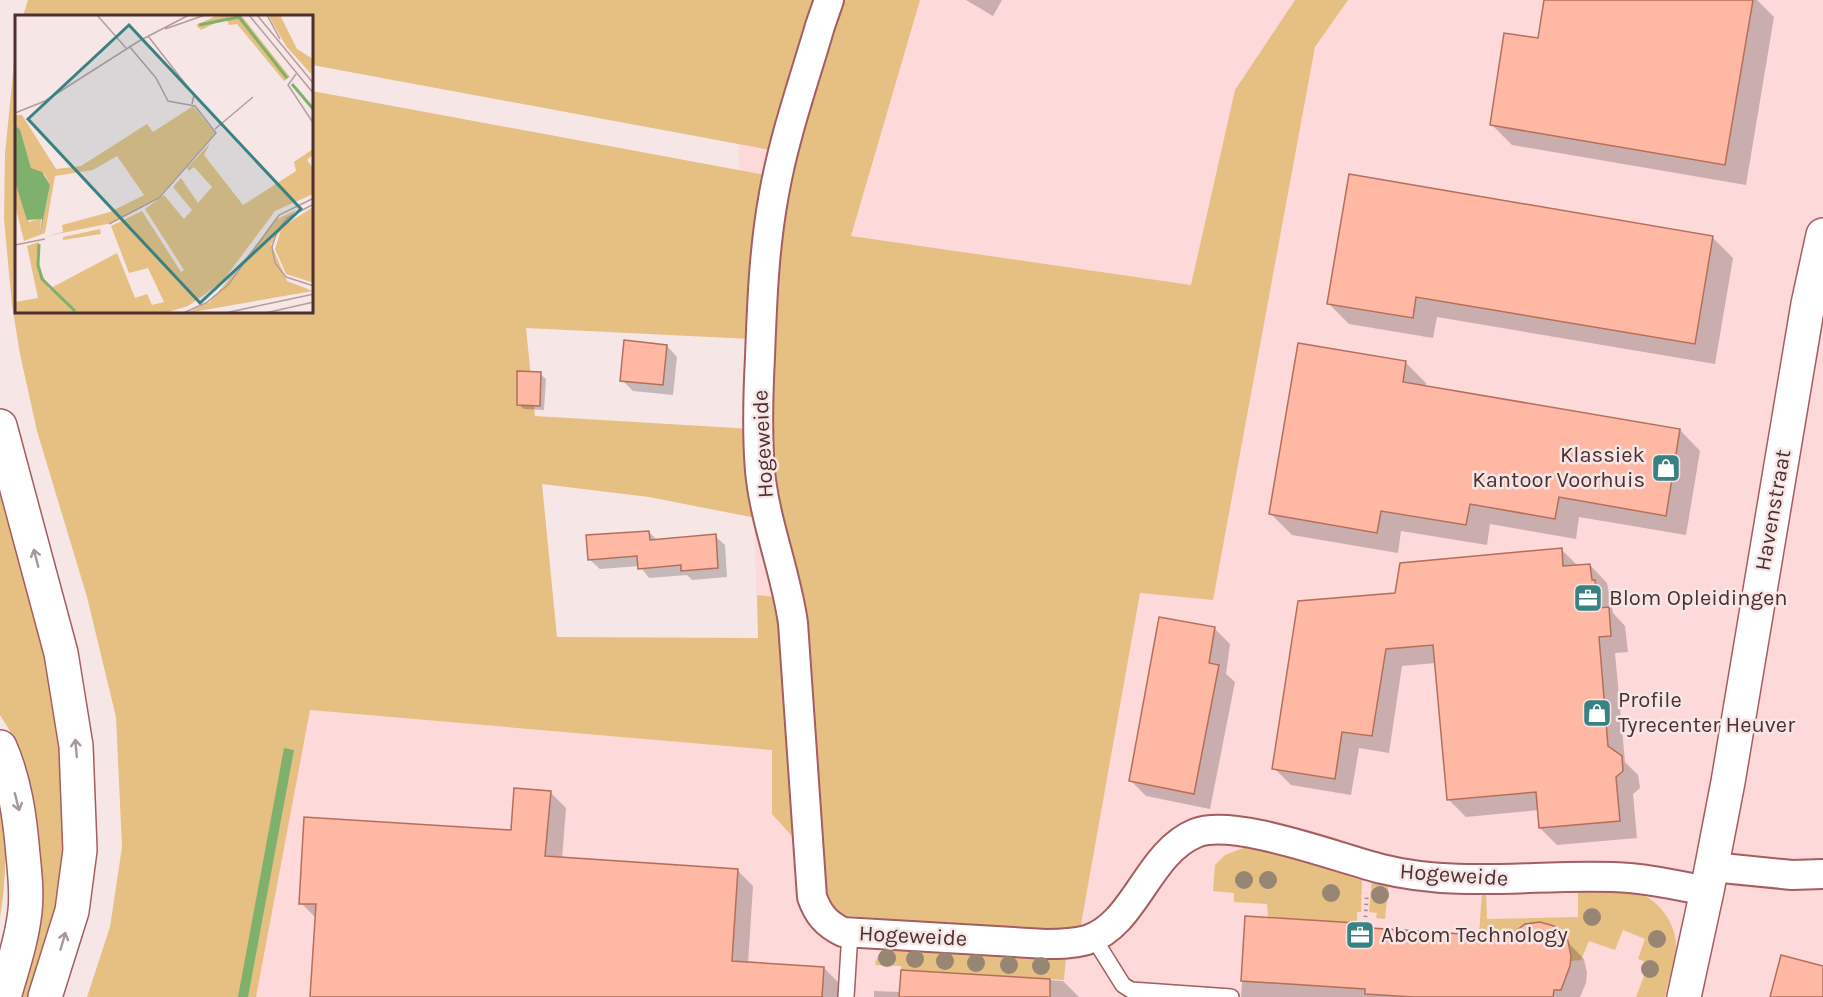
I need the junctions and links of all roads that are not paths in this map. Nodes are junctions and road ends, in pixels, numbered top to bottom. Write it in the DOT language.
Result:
graph roads {
  1 [pos="829,0"];
  2 [pos="1823,235"];
  3 [pos="0,426"];
  4 [pos="0,747"];
  5 [pos="1823,874"];
  6 [pos="1710,879"];
  7 [pos="850,932"];
  8 [pos="1093,937"];
  9 [pos="4,997"];
  10 [pos="45,997"];
  11 [pos="846,997"];
  12 [pos="1231,997"];
  13 [pos="1684,997"];
  1 -- 7 [label="street, Hogeweide"];
  2 -- 6 [label="main road, Havenstraat"];
  10 -- 3 [label="main road, one-way"];
  4 -- 9 [label="main road, one-way"];
  5 -- 6 [label="street, Hogeweide"];
  6 -- 8 [label="street, Hogeweide"];
  6 -- 13 [label="main road, Havenstraat"];
  7 -- 8 [label="street, Hogeweide"];
  7 -- 11 [label="lane"];
  8 -- 12 [label="lane"];
}
